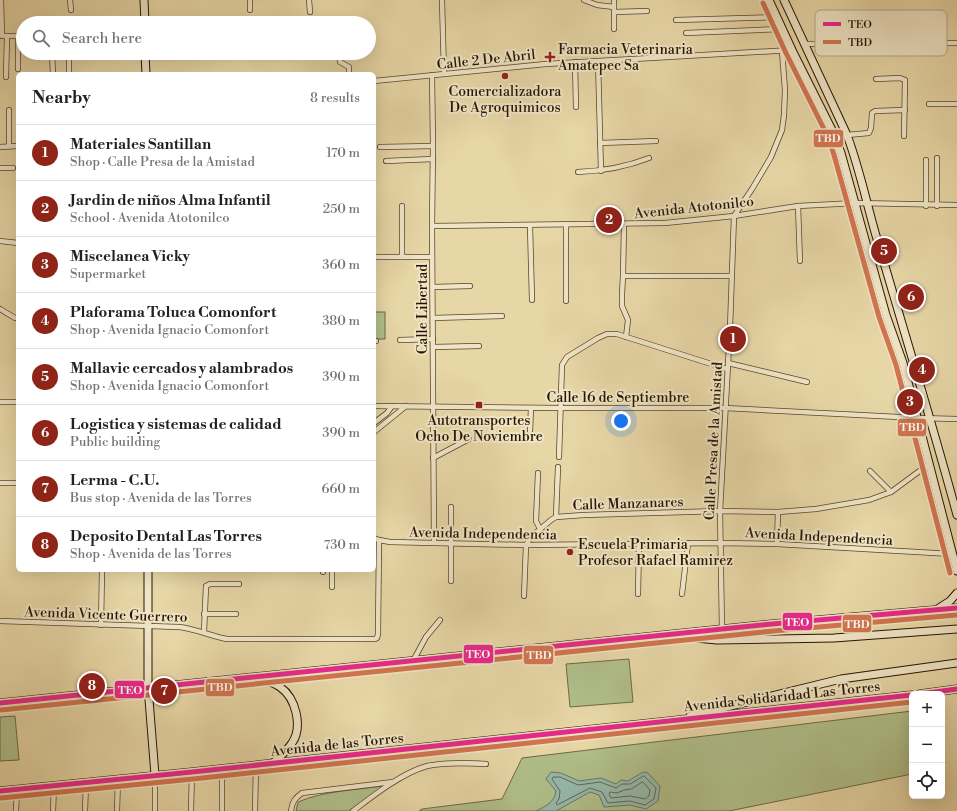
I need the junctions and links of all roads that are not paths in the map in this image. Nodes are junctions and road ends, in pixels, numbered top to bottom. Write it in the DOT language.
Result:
graph roads {
  1 [pos="1,0"];
  2 [pos="70,0"];
  3 [pos="144,0"];
  4 [pos="250,0"];
  5 [pos="309,0"];
  6 [pos="442,0"];
  7 [pos="584,0"];
  8 [pos="614,0"];
  9 [pos="769,0"];
  10 [pos="784,0"];
  11 [pos="614,7"];
  12 [pos="71,10"];
  13 [pos="250,10"];
  14 [pos="647,11"];
  15 [pos="310,12"];
  16 [pos="614,12"];
  17 [pos="145,16"];
  18 [pos="777,17"];
  19 [pos="676,20"];
  20 [pos="614,29"];
  21 [pos="782,29"];
  22 [pos="686,33"];
  23 [pos="3,36"];
  24 [pos="16,36"];
  25 [pos="947,43"];
  26 [pos="957,43"];
  27 [pos="804,44"];
  28 [pos="815,44"];
  29 [pos="792,50"];
  30 [pos="782,51"];
  31 [pos="19,60"];
  32 [pos="52,60"];
  33 [pos="69,60"];
  34 [pos="145,60"];
  35 [pos="340,60"];
  36 [pos="598,61"];
  37 [pos="575,62"];
  38 [pos="18,68"];
  39 [pos="53,72"];
  40 [pos="69,72"];
  41 [pos="146,72"];
  42 [pos="349,72"];
  43 [pos="444,73"];
  44 [pos="432,75"];
  45 [pos="6,77"];
  46 [pos="876,79"];
  47 [pos="376,81"];
  48 [pos="929,104"];
  49 [pos="957,104"];
  50 [pos="576,107"];
  51 [pos="9,110"];
  52 [pos="905,110"];
  53 [pos="847,135"];
  54 [pos="904,136"];
  55 [pos="656,140"];
  56 [pos="600,143"];
  57 [pos="9,146"];
  58 [pos="16,146"];
  59 [pos="433,146"];
  60 [pos="0,147"];
  61 [pos="380,147"];
  62 [pos="649,158"];
  63 [pos="937,158"];
  64 [pos="433,159"];
  65 [pos="926,160"];
  66 [pos="386,161"];
  67 [pos="0,168"];
  68 [pos="13,168"];
  69 [pos="601,171"];
  70 [pos="578,172"];
  71 [pos="856,203"];
  72 [pos="867,204"];
  73 [pos="957,205"];
  74 [pos="402,206"];
  75 [pos="798,206"];
  76 [pos="926,206"];
  77 [pos="937,206"];
  78 [pos="734,216"];
  79 [pos="566,225"];
  80 [pos="624,225"];
  81 [pos="432,226"];
  82 [pos="530,226"];
  83 [pos="0,242"];
  84 [pos="16,244"];
  85 [pos="376,257"];
  86 [pos="402,257"];
  87 [pos="432,257"];
  88 [pos="800,261"];
  89 [pos="624,276"];
  90 [pos="731,276"];
  91 [pos="470,286"];
  92 [pos="433,287"];
  93 [pos="532,300"];
  94 [pos="566,302"];
  95 [pos="0,309"];
  96 [pos="502,316"];
  97 [pos="15,318"];
  98 [pos="433,318"];
  99 [pos="626,337"];
  100 [pos="400,340"];
  101 [pos="433,340"];
  102 [pos="479,346"];
  103 [pos="433,347"];
  104 [pos="728,363"];
  105 [pos="727,369"];
  106 [pos="807,382"];
  107 [pos="0,402"];
  108 [pos="16,402"];
  109 [pos="376,406"];
  110 [pos="392,406"];
  111 [pos="406,406"];
  112 [pos="433,406"];
  113 [pos="531,408"];
  114 [pos="560,408"];
  115 [pos="725,408"];
  116 [pos="918,418"];
  117 [pos="931,419"];
  118 [pos="957,419"];
  119 [pos="376,421"];
  120 [pos="376,430"];
  121 [pos="530,431"];
  122 [pos="469,439"];
  123 [pos="559,457"];
  124 [pos="432,458"];
  125 [pos="929,464"];
  126 [pos="558,467"];
  127 [pos="870,471"];
  128 [pos="538,473"];
  129 [pos="0,482"];
  130 [pos="16,483"];
  131 [pos="891,492"];
  132 [pos="451,507"];
  133 [pos="720,511"];
  134 [pos="778,512"];
  135 [pos="957,515"];
  136 [pos="556,517"];
  137 [pos="540,529"];
  138 [pos="376,539"];
  139 [pos="379,540"];
  140 [pos="434,543"];
  141 [pos="451,543"];
  142 [pos="688,543"];
  143 [pos="720,543"];
  144 [pos="639,544"];
  145 [pos="777,544"];
  146 [pos="526,545"];
  147 [pos="952,554"];
  148 [pos="957,571"];
  149 [pos="102,572"];
  150 [pos="148,572"];
  151 [pos="332,572"];
  152 [pos="451,581"];
  153 [pos="238,584"];
  154 [pos="332,587"];
  155 [pos="957,593"];
  156 [pos="638,594"];
  157 [pos="682,594"];
  158 [pos="524,596"];
  159 [pos="957,608"];
  160 [pos="937,609"];
  161 [pos="204,614"];
  162 [pos="236,614"];
  163 [pos="440,620"];
  164 [pos="0,621"];
  165 [pos="101,625"];
  166 [pos="148,627"];
  167 [pos="957,629"];
  168 [pos="722,630"];
  169 [pos="204,632"];
  170 [pos="673,635"];
  171 [pos="412,662"];
  172 [pos="957,663"];
  173 [pos="247,677"];
  174 [pos="148,687"];
  175 [pos="957,689"];
  176 [pos="945,691"];
  177 [pos="945,694"];
  178 [pos="957,694"];
  179 [pos="909,695"];
  180 [pos="0,703"];
  181 [pos="677,720"];
  182 [pos="272,764"];
  183 [pos="486,764"];
  184 [pos="256,765"];
  185 [pos="222,769"];
  186 [pos="192,772"];
  187 [pos="155,775"];
  188 [pos="118,779"];
  189 [pos="86,782"];
  190 [pos="394,782"];
  191 [pos="54,786"];
  192 [pos="16,789"];
  193 [pos="0,791"];
  194 [pos="16,811"];
  195 [pos="53,811"];
  196 [pos="86,811"];
  197 [pos="117,811"];
  198 [pos="155,811"];
  199 [pos="191,811"];
  200 [pos="222,811"];
  201 [pos="255,811"];
  202 [pos="292,811"];
  203 [pos="353,811"];
  1 -- 23 [label="street"];
  2 -- 12 [label="street"];
  3 -- 17 [label="main road"];
  4 -- 13 [label="street"];
  5 -- 15 [label="street"];
  6 -- 43 [label="street"];
  7 -- 11 [label="street"];
  8 -- 11 [label="street"];
  9 -- 18 [label="main road"];
  10 -- 27 [label="main road"];
  11 -- 16 [label="street"];
  14 -- 16 [label="street"];
  16 -- 20 [label="street"];
  18 -- 19 [label="street"];
  18 -- 21 [label="main road"];
  21 -- 22 [label="street"];
  21 -- 29 [label="main road"];
  23 -- 24 [label="street"];
  23 -- 45 [label="street"];
  25 -- 26 [label="street"];
  27 -- 28 [label="street"];
  27 -- 53 [label="main road"];
  29 -- 30 [label="street, Calle 2 De Abril"];
  29 -- 71 [label="main road"];
  30 -- 36 [label="street, Calle 2 De Abril"];
  30 -- 78 [label="street"];
  31 -- 38 [label="street"];
  32 -- 39 [label="street"];
  33 -- 40 [label="street"];
  34 -- 41 [label="main road"];
  35 -- 42 [label="street"];
  36 -- 37 [label="street, Calle 2 De Abril"];
  36 -- 56 [label="street"];
  37 -- 43 [label="street, Calle 2 De Abril"];
  37 -- 50 [label="street"];
  43 -- 44 [label="street, Calle 2 De Abril"];
  44 -- 47 [label="street, Calle 2 De Abril"];
  44 -- 59 [label="street, Calle Libertad"];
  46 -- 52 [label="street"];
  48 -- 49 [label="street"];
  51 -- 57 [label="street"];
  52 -- 53 [label="street"];
  52 -- 54 [label="street"];
  53 -- 72 [label="main road"];
  55 -- 56 [label="street"];
  56 -- 69 [label="street"];
  57 -- 58 [label="street"];
  57 -- 60 [label="street"];
  59 -- 61 [label="street"];
  59 -- 64 [label="street, Calle Libertad"];
  62 -- 69 [label="street"];
  63 -- 77 [label="street"];
  64 -- 66 [label="street"];
  64 -- 81 [label="street, Calle Libertad"];
  65 -- 76 [label="street"];
  67 -- 68 [label="street"];
  69 -- 70 [label="street"];
  71 -- 72 [label="street, Avenida Atotonilco"];
  71 -- 75 [label="street, Avenida Atotonilco"];
  71 -- 116 [label="main road"];
  72 -- 76 [label="street, Avenida Atotonilco"];
  72 -- 117 [label="main road"];
  73 -- 77 [label="street, Avenida Atotonilco"];
  74 -- 86 [label="street"];
  75 -- 78 [label="street, Avenida Atotonilco"];
  75 -- 88 [label="street"];
  76 -- 77 [label="street, Avenida Atotonilco"];
  78 -- 80 [label="street, Avenida Atotonilco"];
  78 -- 90 [label="street, Calle Presa de la Amistad"];
  79 -- 80 [label="street, Avenida Atotonilco"];
  79 -- 82 [label="street, Avenida Atotonilco"];
  79 -- 94 [label="street"];
  80 -- 89 [label="street"];
  81 -- 82 [label="street, Avenida Atotonilco"];
  81 -- 87 [label="street, Calle Libertad"];
  82 -- 93 [label="street"];
  83 -- 84 [label="street"];
  85 -- 86 [label="street"];
  86 -- 87 [label="street"];
  87 -- 92 [label="street, Calle Libertad"];
  89 -- 90 [label="street"];
  89 -- 99 [label="street"];
  90 -- 104 [label="street, Calle Presa de la Amistad"];
  91 -- 92 [label="street"];
  92 -- 98 [label="street, Calle Libertad"];
  95 -- 97 [label="street"];
  96 -- 98 [label="street"];
  98 -- 101 [label="street, Calle Libertad"];
  99 -- 105 [label="street"];
  99 -- 114 [label="street"];
  100 -- 101 [label="street"];
  101 -- 103 [label="street, Calle Libertad"];
  102 -- 103 [label="street"];
  103 -- 112 [label="street, Calle Libertad"];
  104 -- 105 [label="street, Calle Presa de la Amistad"];
  104 -- 106 [label="street"];
  105 -- 115 [label="street, Calle Presa de la Amistad"];
  107 -- 108 [label="street"];
  109 -- 110 [label="street, Calle 16 de Septiembre"];
  110 -- 111 [label="street, Calle 16 de Septiembre"];
  110 -- 119 [label="street"];
  111 -- 112 [label="street, Calle 16 de Septiembre"];
  111 -- 120 [label="street"];
  112 -- 113 [label="street, Calle 16 de Septiembre"];
  112 -- 124 [label="street, Calle Libertad"];
  113 -- 114 [label="street, Calle 16 de Septiembre"];
  113 -- 121 [label="street"];
  114 -- 115 [label="street, Calle 16 de Septiembre"];
  114 -- 123 [label="street"];
  115 -- 116 [label="street, Calle 16 de Septiembre"];
  115 -- 133 [label="street, Calle Presa de la Amistad"];
  116 -- 117 [label="street, Calle 16 de Septiembre"];
  116 -- 125 [label="main road"];
  117 -- 118 [label="street, Calle 16 de Septiembre"];
  117 -- 135 [label="main road"];
  122 -- 124 [label="street"];
  124 -- 140 [label="street, Calle Libertad"];
  125 -- 131 [label="street, Calle Manzanares"];
  125 -- 147 [label="main road"];
  126 -- 136 [label="street, Calle Manzanares"];
  127 -- 131 [label="street"];
  128 -- 137 [label="street"];
  129 -- 130 [label="street"];
  131 -- 134 [label="street, Calle Manzanares"];
  132 -- 141 [label="street"];
  133 -- 134 [label="street, Calle Manzanares"];
  133 -- 136 [label="street, Calle Manzanares"];
  133 -- 143 [label="street, Calle Presa de la Amistad"];
  134 -- 145 [label="street"];
  136 -- 137 [label="street, Calle Manzanares"];
  137 -- 146 [label="street, Calle Manzanares"];
  138 -- 139 [label="street, Avenida Independencia"];
  139 -- 140 [label="street, Avenida Independencia"];
  139 -- 169 [label="street, Avenida Vicente Guerrero"];
  140 -- 141 [label="street, Avenida Independencia"];
  141 -- 146 [label="street, Avenida Independencia"];
  141 -- 152 [label="street"];
  142 -- 143 [label="street, Avenida Independencia"];
  142 -- 144 [label="street, Avenida Independencia"];
  142 -- 157 [label="street"];
  143 -- 145 [label="street, Avenida Independencia"];
  143 -- 168 [label="street, Calle Presa de la Amistad"];
  144 -- 146 [label="street, Avenida Independencia"];
  144 -- 156 [label="street"];
  145 -- 147 [label="street, Avenida Independencia"];
  146 -- 158 [label="street"];
  147 -- 148 [label="main road"];
  149 -- 165 [label="street"];
  150 -- 166 [label="main road"];
  151 -- 154 [label="street"];
  153 -- 161 [label="street"];
  155 -- 160 [label="main road"];
  159 -- 160 [label="main road"];
  160 -- 168 [label="main road"];
  161 -- 162 [label="street"];
  161 -- 169 [label="street"];
  163 -- 171 [label="street"];
  164 -- 165 [label="street, Avenida Vicente Guerrero"];
  165 -- 166 [label="street, Avenida Vicente Guerrero"];
  166 -- 169 [label="street, Avenida Vicente Guerrero"];
  166 -- 174 [label="main road"];
  167 -- 170 [label="main road"];
  168 -- 170 [label="main road"];
  170 -- 171 [label="main road"];
  171 -- 173 [label="main road"];
  172 -- 181 [label="main road, Avenida Solidaridad Las Torres"];
  173 -- 174 [label="main road"];
  173 -- 182 [label="main road"];
  174 -- 180 [label="main road"];
  174 -- 187 [label="main road"];
  175 -- 176 [label="main road"];
  177 -- 178 [label="main road"];
  179 -- 181 [label="main road, Avenida Solidaridad Las Torres"];
  181 -- 182 [label="main road, Avenida de las Torres"];
  182 -- 184 [label="main road, Avenida de las Torres"];
  183 -- 190 [label="street"];
  184 -- 185 [label="main road, Avenida de las Torres"];
  184 -- 201 [label="street"];
  185 -- 186 [label="main road, Avenida de las Torres"];
  185 -- 200 [label="street"];
  186 -- 187 [label="main road, Avenida de las Torres"];
  186 -- 199 [label="street"];
  187 -- 188 [label="main road, Avenida de las Torres"];
  187 -- 198 [label="street"];
  188 -- 189 [label="main road, Avenida de las Torres"];
  188 -- 197 [label="street"];
  189 -- 191 [label="main road, Avenida de las Torres"];
  189 -- 196 [label="street"];
  190 -- 202 [label="street"];
  190 -- 203 [label="street"];
  191 -- 192 [label="main road, Avenida de las Torres"];
  191 -- 195 [label="street"];
  192 -- 193 [label="main road, Avenida de las Torres"];
  192 -- 194 [label="street"];
}
